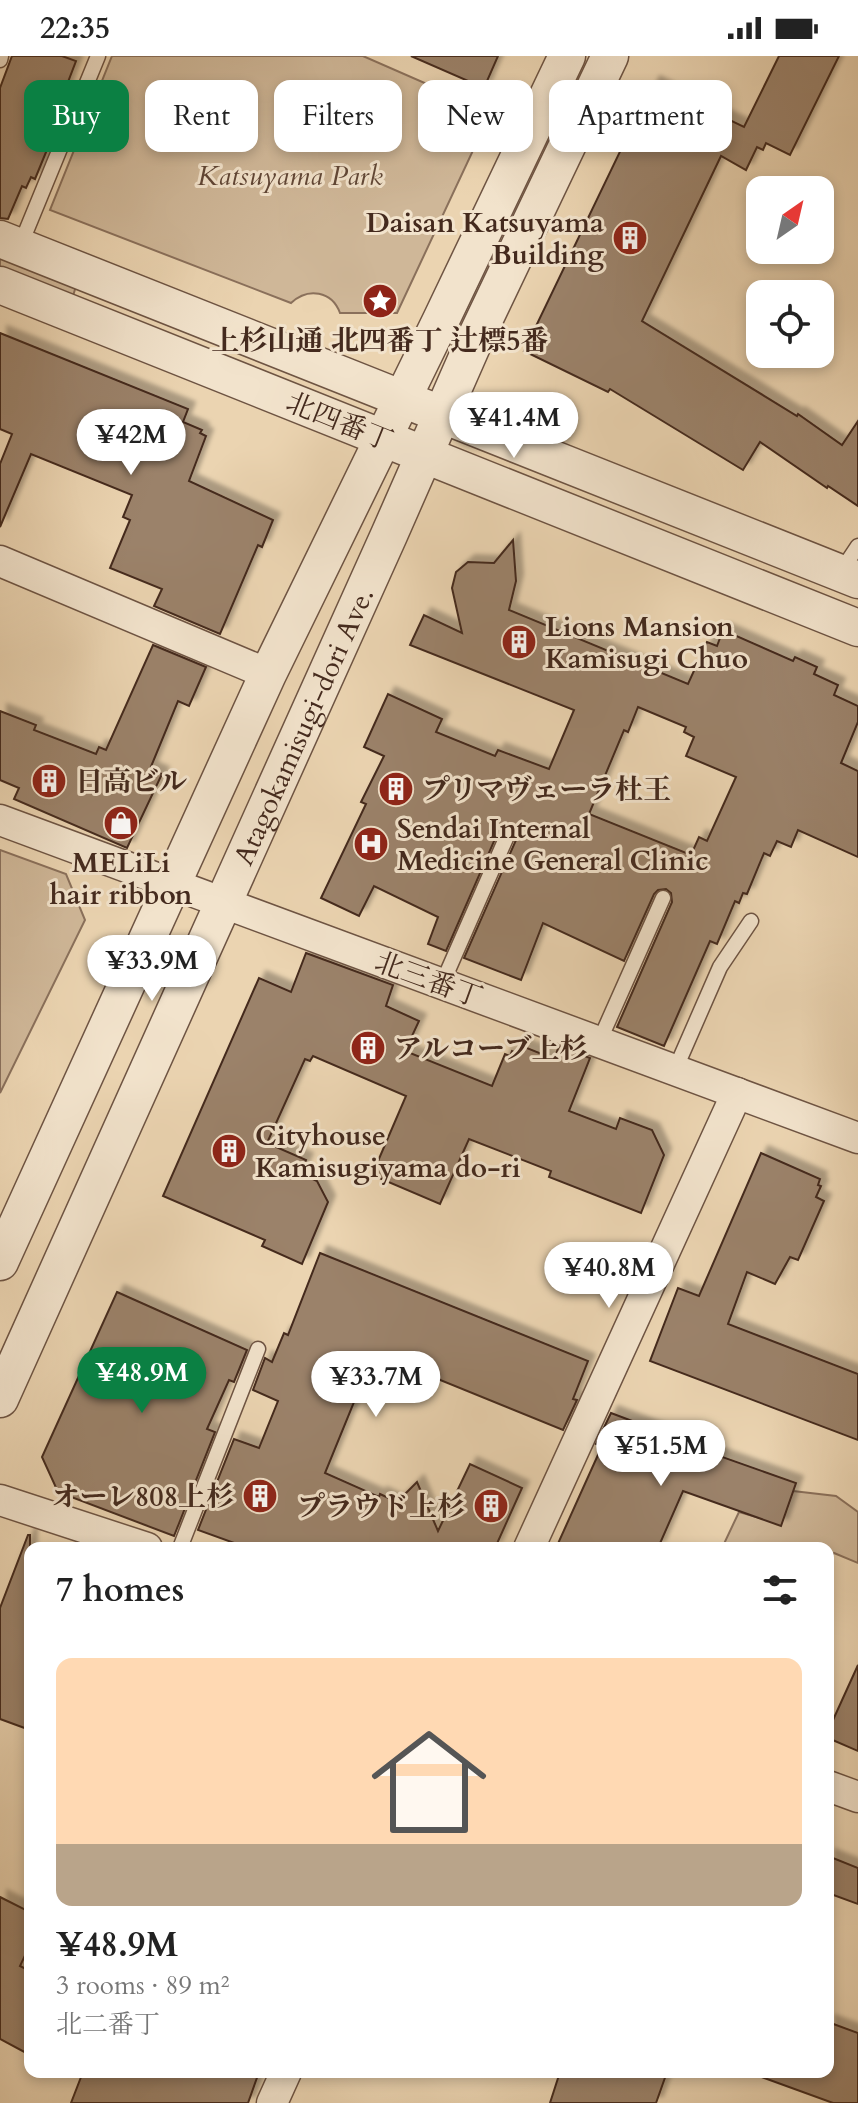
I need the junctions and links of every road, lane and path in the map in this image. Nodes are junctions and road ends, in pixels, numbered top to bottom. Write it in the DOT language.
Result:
graph roads {
  1 [pos="98,56"];
  2 [pos="567,56"];
  3 [pos="610,56"];
  4 [pos="10,243"];
  5 [pos="0,285"];
  6 [pos="402,400"];
  7 [pos="442,415"];
  8 [pos="383,439"];
  9 [pos="424,455"];
  10 [pos="0,561"];
  11 [pos="852,566"];
  12 [pos="858,628"];
  13 [pos="268,674"];
  14 [pos="0,820"];
  15 [pos="507,836"];
  16 [pos="174,884"];
  17 [pos="663,898"];
  18 [pos="222,903"];
  19 [pos="751,921"];
  20 [pos="442,984"];
  21 [pos="599,1042"];
  22 [pos="675,1070"];
  23 [pos="737,1093"];
  24 [pos="858,1138"];
  25 [pos="0,1262"];
  26 [pos="258,1349"];
  27 [pos="0,1399"];
  28 [pos="0,1500"];
  29 [pos="129,1542"];
  30 [pos="182,1542"];
  31 [pos="532,1542"];
  32 [pos="834,1788"];
  33 [pos="858,1797"];
  34 [pos="283,2078"];
  35 [pos="272,2103"];
  1 -- 4 [label="lane"];
  2 -- 6 [label="street, Atagokamisugi-dori Ave."];
  3 -- 7 [label="street, Atagokamisugi-dori Ave."];
  4 -- 6 [label="street, 北四番丁"];
  5 -- 8 [label="street, 北四番丁"];
  6 -- 7 [label="street, 北四番丁"];
  6 -- 8 [label="street, Atagokamisugi-dori Ave."];
  7 -- 9 [label="street, Atagokamisugi-dori Ave."];
  7 -- 11 [label="street, 北四番丁"];
  8 -- 9 [label="street, 北四番丁"];
  8 -- 13 [label="street, Atagokamisugi-dori Ave."];
  9 -- 12 [label="street, 北四番丁"];
  9 -- 18 [label="street, Atagokamisugi-dori Ave."];
  10 -- 13 [label="street"];
  13 -- 16 [label="street, Atagokamisugi-dori Ave."];
  14 -- 16 [label="street, 北三番丁"];
  15 -- 20 [label="lane"];
  16 -- 18 [label="street, 北三番丁"];
  16 -- 25 [label="street, Atagokamisugi-dori Ave."];
  17 -- 21 [label="lane"];
  18 -- 20 [label="street, 北三番丁"];
  18 -- 27 [label="street, Atagokamisugi-dori Ave."];
  19 -- 22 [label="lane"];
  20 -- 21 [label="street, 北三番丁"];
  21 -- 22 [label="street, 北三番丁"];
  22 -- 23 [label="street, 北三番丁"];
  23 -- 24 [label="street, 北三番丁"];
  23 -- 31 [label="street"];
  26 -- 30 [label="lane"];
  28 -- 29 [label="street"];
  32 -- 33 [label="street"];
  34 -- 35 [label="street"];
}
